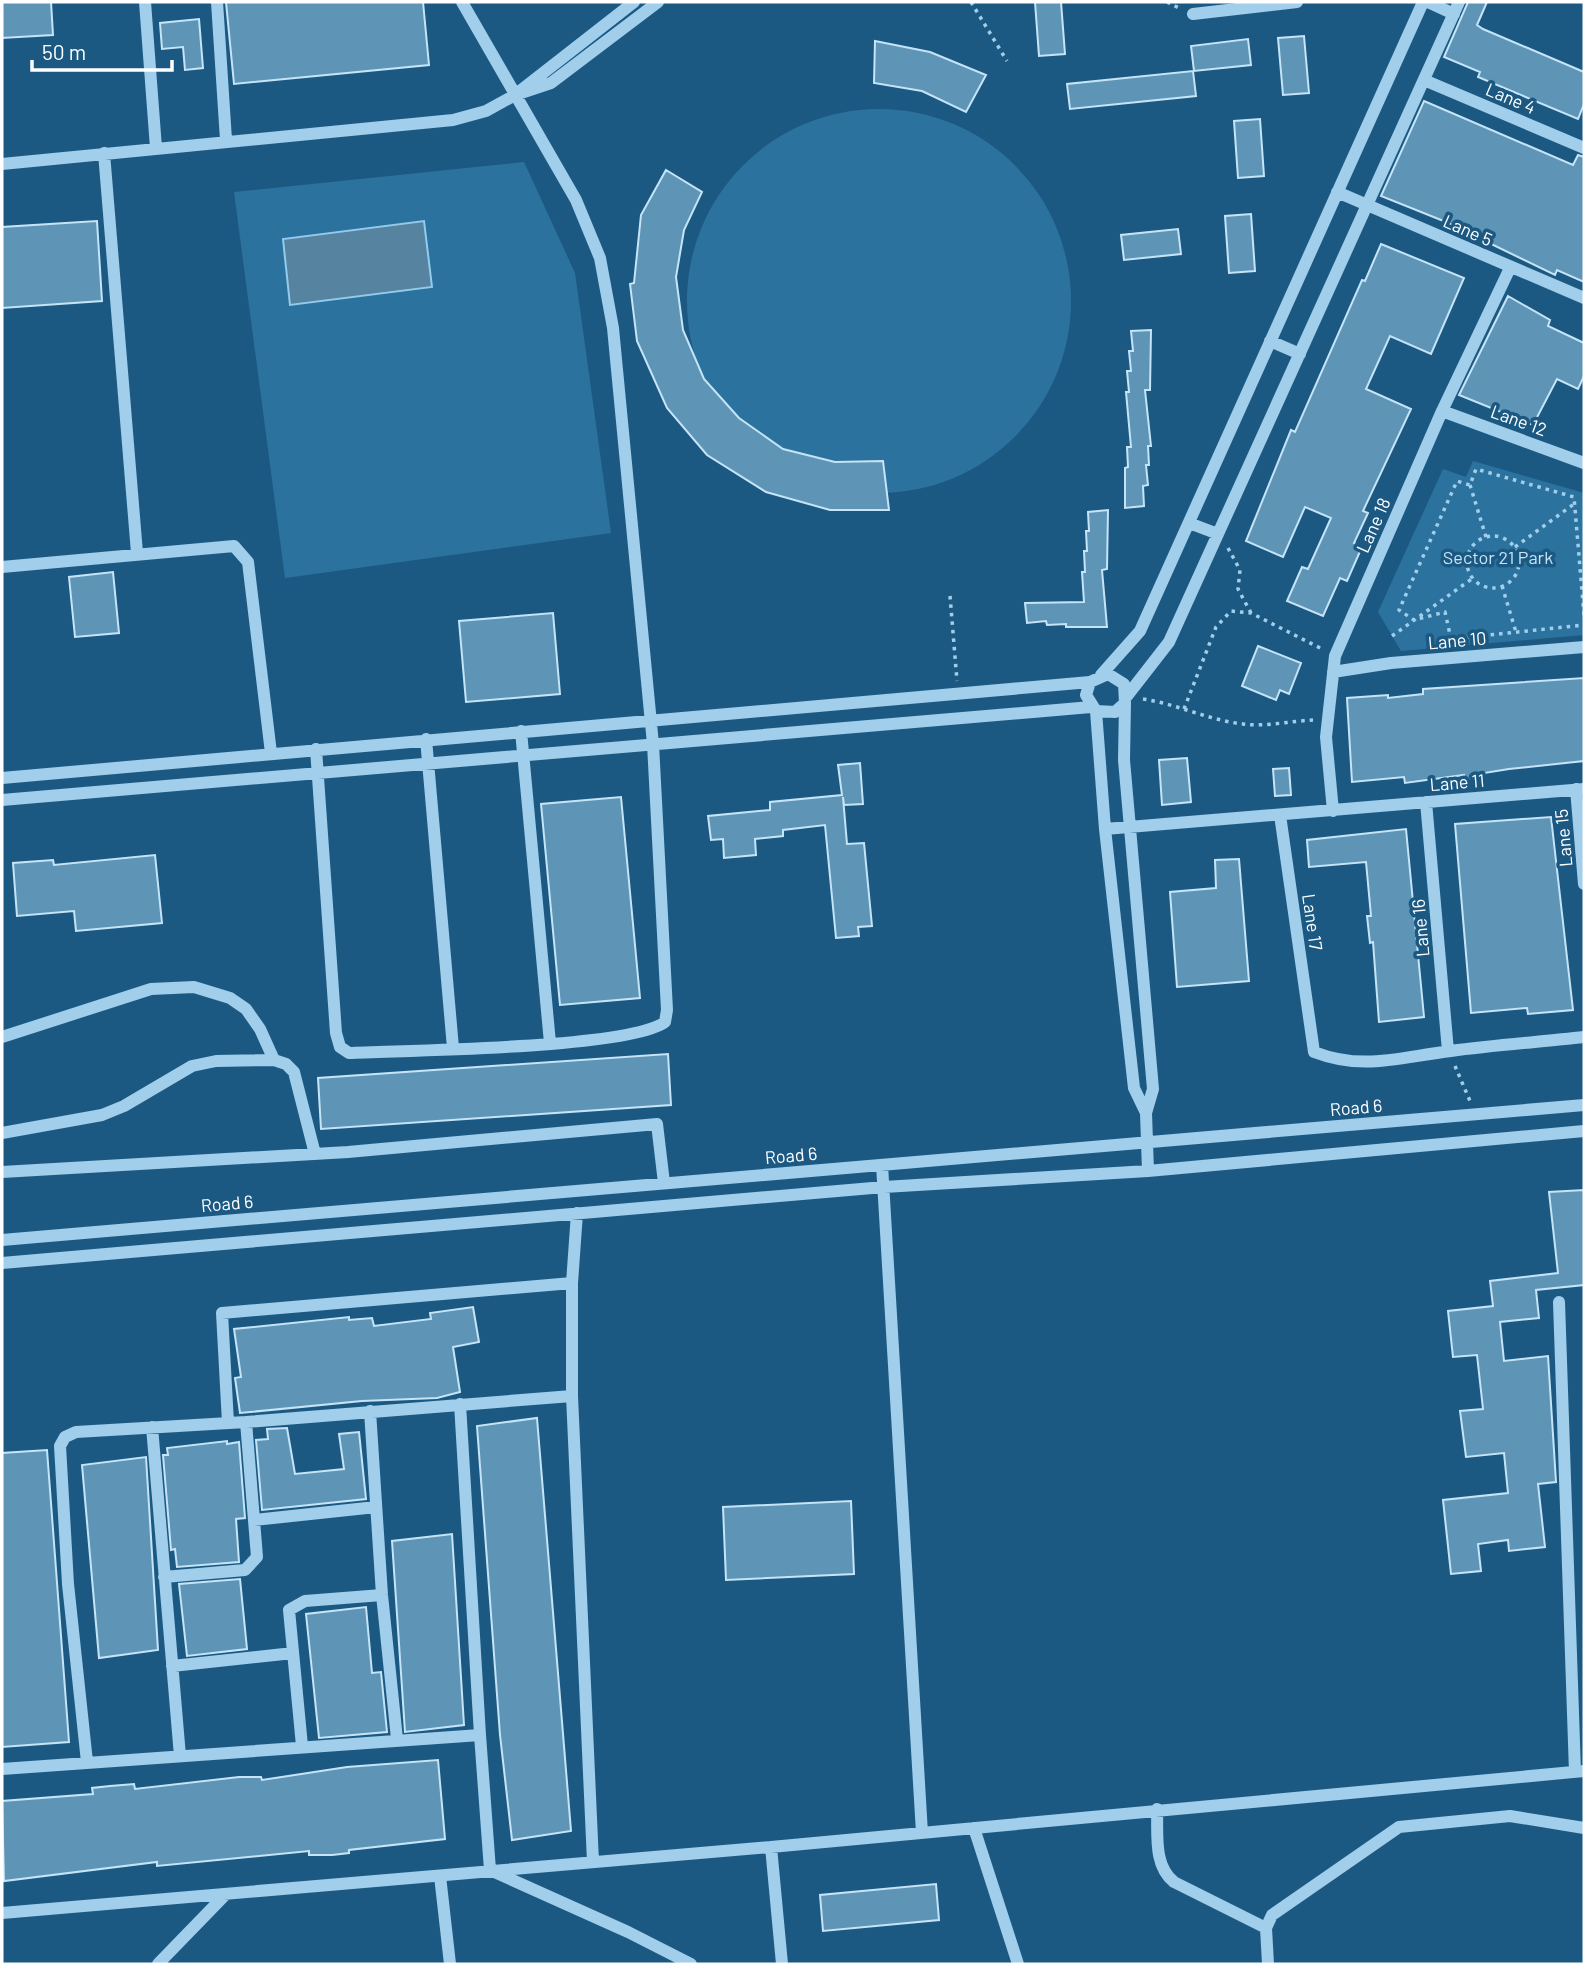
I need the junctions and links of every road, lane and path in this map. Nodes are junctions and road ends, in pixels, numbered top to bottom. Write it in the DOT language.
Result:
graph roads {
  1 [pos="145,2"];
  2 [pos="217,2"];
  3 [pos="462,2"];
  4 [pos="634,2"];
  5 [pos="658,2"];
  6 [pos="971,2"];
  7 [pos="1297,2"];
  8 [pos="1423,2"];
  9 [pos="1428,2"];
  10 [pos="1456,8"];
  11 [pos="1193,14"];
  12 [pos="1007,61"];
  13 [pos="1424,80"];
  14 [pos="515,96"];
  15 [pos="226,140"];
  16 [pos="156,148"];
  17 [pos="1584,148"];
  18 [pos="104,153"];
  19 [pos="2,164"];
  20 [pos="1337,192"];
  21 [pos="1368,204"];
  22 [pos="1510,268"];
  23 [pos="1584,298"];
  24 [pos="1270,341"];
  25 [pos="1300,354"];
  26 [pos="1442,411"];
  27 [pos="1584,463"];
  28 [pos="1470,485"];
  29 [pos="1574,504"];
  30 [pos="1189,523"];
  31 [pos="1218,534"];
  32 [pos="1486,537"];
  33 [pos="1515,547"];
  34 [pos="137,553"];
  35 [pos="2,567"];
  36 [pos="1473,578"];
  37 [pos="1502,586"];
  38 [pos="950,596"];
  39 [pos="1251,613"];
  40 [pos="1584,615"];
  41 [pos="1414,620"];
  42 [pos="1584,625"];
  43 [pos="1516,632"];
  44 [pos="1392,636"];
  45 [pos="1584,647"];
  46 [pos="1335,656"];
  47 [pos="1334,672"];
  48 [pos="1096,679"];
  49 [pos="957,694"];
  50 [pos="1126,698"];
  51 [pos="1093,709"];
  52 [pos="1184,709"];
  53 [pos="1328,719"];
  54 [pos="650,720"];
  55 [pos="520,731"];
  56 [pos="426,739"];
  57 [pos="653,744"];
  58 [pos="316,748"];
  59 [pos="271,752"];
  60 [pos="522,756"];
  61 [pos="427,764"];
  62 [pos="52,773"];
  63 [pos="316,774"];
  64 [pos="2,778"];
  65 [pos="1580,789"];
  66 [pos="54,796"];
  67 [pos="2,800"];
  68 [pos="1426,802"];
  69 [pos="1333,811"];
  70 [pos="1280,815"];
  71 [pos="1129,825"];
  72 [pos="1105,829"];
  73 [pos="1584,884"];
  74 [pos="2,1037"];
  75 [pos="1584,1037"];
  76 [pos="550,1043"];
  77 [pos="453,1048"];
  78 [pos="1448,1051"];
  79 [pos="274,1060"];
  80 [pos="1584,1105"];
  81 [pos="1146,1113"];
  82 [pos="1475,1114"];
  83 [pos="1584,1131"];
  84 [pos="2,1133"];
  85 [pos="1146,1143"];
  86 [pos="315,1154"];
  87 [pos="882,1165"];
  88 [pos="1148,1171"];
  89 [pos="2,1172"];
  90 [pos="664,1183"];
  91 [pos="884,1187"];
  92 [pos="576,1213"];
  93 [pos="2,1240"];
  94 [pos="2,1263"];
  95 [pos="572,1283"];
  96 [pos="1559,1302"];
  97 [pos="572,1396"];
  98 [pos="460,1404"];
  99 [pos="370,1411"];
  100 [pos="246,1422"];
  101 [pos="228,1423"];
  102 [pos="152,1427"];
  103 [pos="376,1507"];
  104 [pos="254,1520"];
  105 [pos="164,1577"];
  106 [pos="382,1595"];
  107 [pos="293,1653"];
  108 [pos="172,1666"];
  109 [pos="480,1735"];
  110 [pos="397,1739"];
  111 [pos="302,1746"];
  112 [pos="180,1756"];
  113 [pos="87,1762"];
  114 [pos="2,1769"];
  115 [pos="1580,1771"];
  116 [pos="1157,1809"];
  117 [pos="974,1828"];
  118 [pos="1584,1828"];
  119 [pos="922,1833"];
  120 [pos="771,1847"];
  121 [pos="593,1862"];
  122 [pos="490,1870"];
  123 [pos="440,1876"];
  124 [pos="225,1895"];
  125 [pos="2,1913"];
  126 [pos="1266,1928"];
  127 [pos="158,1964"];
  128 [pos="450,1964"];
  129 [pos="691,1964"];
  130 [pos="782,1964"];
  131 [pos="1018,1964"];
  132 [pos="1268,1964"];
  1 -- 16 [label="street"];
  2 -- 15 [label="street"];
  3 -- 14 [label="street"];
  4 -- 14 [label="street"];
  5 -- 14 [label="street"];
  6 -- 12 [label="path"];
  7 -- 11 [label="street"];
  8 -- 20 [label="street"];
  9 -- 10 [label="street"];
  10 -- 13 [label="street"];
  13 -- 17 [label="street, Lane 4"];
  13 -- 21 [label="street"];
  14 -- 15 [label="street"];
  14 -- 54 [label="street"];
  15 -- 16 [label="street"];
  16 -- 18 [label="street"];
  18 -- 19 [label="street"];
  18 -- 34 [label="street"];
  20 -- 21 [label="street, Lane 5"];
  20 -- 24 [label="street"];
  21 -- 22 [label="street, Lane 5"];
  21 -- 25 [label="street"];
  22 -- 23 [label="street, Lane 5"];
  22 -- 26 [label="street, Lane 18"];
  24 -- 25 [label="street"];
  24 -- 30 [label="street"];
  25 -- 31 [label="street"];
  26 -- 27 [label="street, Lane 12"];
  26 -- 46 [label="street, Lane 18"];
  28 -- 29 [label="path"];
  28 -- 32 [label="path"];
  28 -- 41 [label="path"];
  29 -- 33 [label="path"];
  29 -- 40 [label="path"];
  30 -- 31 [label="street"];
  30 -- 48 [label="street"];
  31 -- 39 [label="path"];
  31 -- 50 [label="street"];
  32 -- 33 [label="path"];
  32 -- 36 [label="path"];
  33 -- 37 [label="path"];
  34 -- 35 [label="street"];
  34 -- 59 [label="street"];
  36 -- 37 [label="path"];
  36 -- 41 [label="path"];
  37 -- 43 [label="path"];
  38 -- 49 [label="path"];
  39 -- 46 [label="path"];
  39 -- 52 [label="path"];
  41 -- 43 [label="path"];
  41 -- 44 [label="path"];
  42 -- 43 [label="path"];
  45 -- 47 [label="street, Lane 10"];
  46 -- 47 [label="street, Lane 18"];
  47 -- 53 [label="street, Lane 18"];
  48 -- 49 [label="street"];
  48 -- 50 [label="street"];
  48 -- 51 [label="street"];
  49 -- 54 [label="street"];
  50 -- 51 [label="street"];
  50 -- 52 [label="path"];
  50 -- 71 [label="street"];
  51 -- 57 [label="street"];
  51 -- 72 [label="street"];
  52 -- 53 [label="path"];
  53 -- 69 [label="street, Lane 18"];
  54 -- 55 [label="street"];
  54 -- 57 [label="street"];
  55 -- 56 [label="street"];
  55 -- 60 [label="street"];
  56 -- 58 [label="street"];
  56 -- 61 [label="street"];
  57 -- 60 [label="street"];
  57 -- 76 [label="street"];
  58 -- 59 [label="street"];
  58 -- 63 [label="street"];
  59 -- 62 [label="street"];
  60 -- 61 [label="street"];
  60 -- 76 [label="street"];
  61 -- 63 [label="street"];
  61 -- 77 [label="street"];
  62 -- 64 [label="street"];
  62 -- 66 [label="street"];
  63 -- 66 [label="street"];
  63 -- 77 [label="street"];
  65 -- 68 [label="street, Lane 11"];
  65 -- 73 [label="street, Lane 15"];
  66 -- 67 [label="street"];
  68 -- 69 [label="street, Lane 11"];
  68 -- 78 [label="street, Lane 16"];
  69 -- 70 [label="street, Lane 11"];
  70 -- 71 [label="street, Lane 11"];
  70 -- 78 [label="street, Lane 17"];
  71 -- 72 [label="street, Lane 11"];
  71 -- 81 [label="street"];
  72 -- 81 [label="street"];
  74 -- 79 [label="street"];
  75 -- 78 [label="street"];
  76 -- 77 [label="street"];
  78 -- 82 [label="path"];
  79 -- 84 [label="street"];
  79 -- 86 [label="street"];
  80 -- 82 [label="street, Road 6"];
  81 -- 85 [label="street"];
  82 -- 85 [label="street, Road 6"];
  83 -- 88 [label="street"];
  85 -- 87 [label="street, Road 6"];
  85 -- 88 [label="street"];
  86 -- 89 [label="street"];
  86 -- 90 [label="street"];
  87 -- 90 [label="street, Road 6"];
  87 -- 91 [label="street"];
  88 -- 91 [label="street"];
  90 -- 93 [label="street, Road 6"];
  91 -- 92 [label="street"];
  91 -- 119 [label="street"];
  92 -- 94 [label="street"];
  92 -- 95 [label="street"];
  95 -- 97 [label="street"];
  95 -- 101 [label="street"];
  96 -- 115 [label="street"];
  97 -- 98 [label="street"];
  97 -- 121 [label="street"];
  98 -- 99 [label="street"];
  98 -- 109 [label="street"];
  99 -- 100 [label="street"];
  99 -- 103 [label="street"];
  100 -- 101 [label="street"];
  100 -- 104 [label="street"];
  101 -- 102 [label="street"];
  102 -- 105 [label="street"];
  102 -- 113 [label="street"];
  103 -- 104 [label="street"];
  103 -- 106 [label="street"];
  104 -- 105 [label="street"];
  105 -- 108 [label="street"];
  106 -- 107 [label="street"];
  106 -- 110 [label="street"];
  107 -- 108 [label="street"];
  107 -- 111 [label="street"];
  108 -- 112 [label="street"];
  109 -- 110 [label="street"];
  109 -- 122 [label="street"];
  110 -- 111 [label="street"];
  111 -- 112 [label="street"];
  112 -- 113 [label="street"];
  113 -- 114 [label="street"];
  115 -- 116 [label="street"];
  116 -- 117 [label="street"];
  116 -- 126 [label="street"];
  117 -- 119 [label="street"];
  117 -- 131 [label="street"];
  118 -- 126 [label="street"];
  119 -- 120 [label="street"];
  120 -- 121 [label="street"];
  120 -- 130 [label="street"];
  121 -- 122 [label="street"];
  122 -- 123 [label="street"];
  122 -- 129 [label="street"];
  123 -- 124 [label="street"];
  123 -- 128 [label="street"];
  124 -- 125 [label="street"];
  124 -- 127 [label="street"];
  126 -- 132 [label="street"];
}
